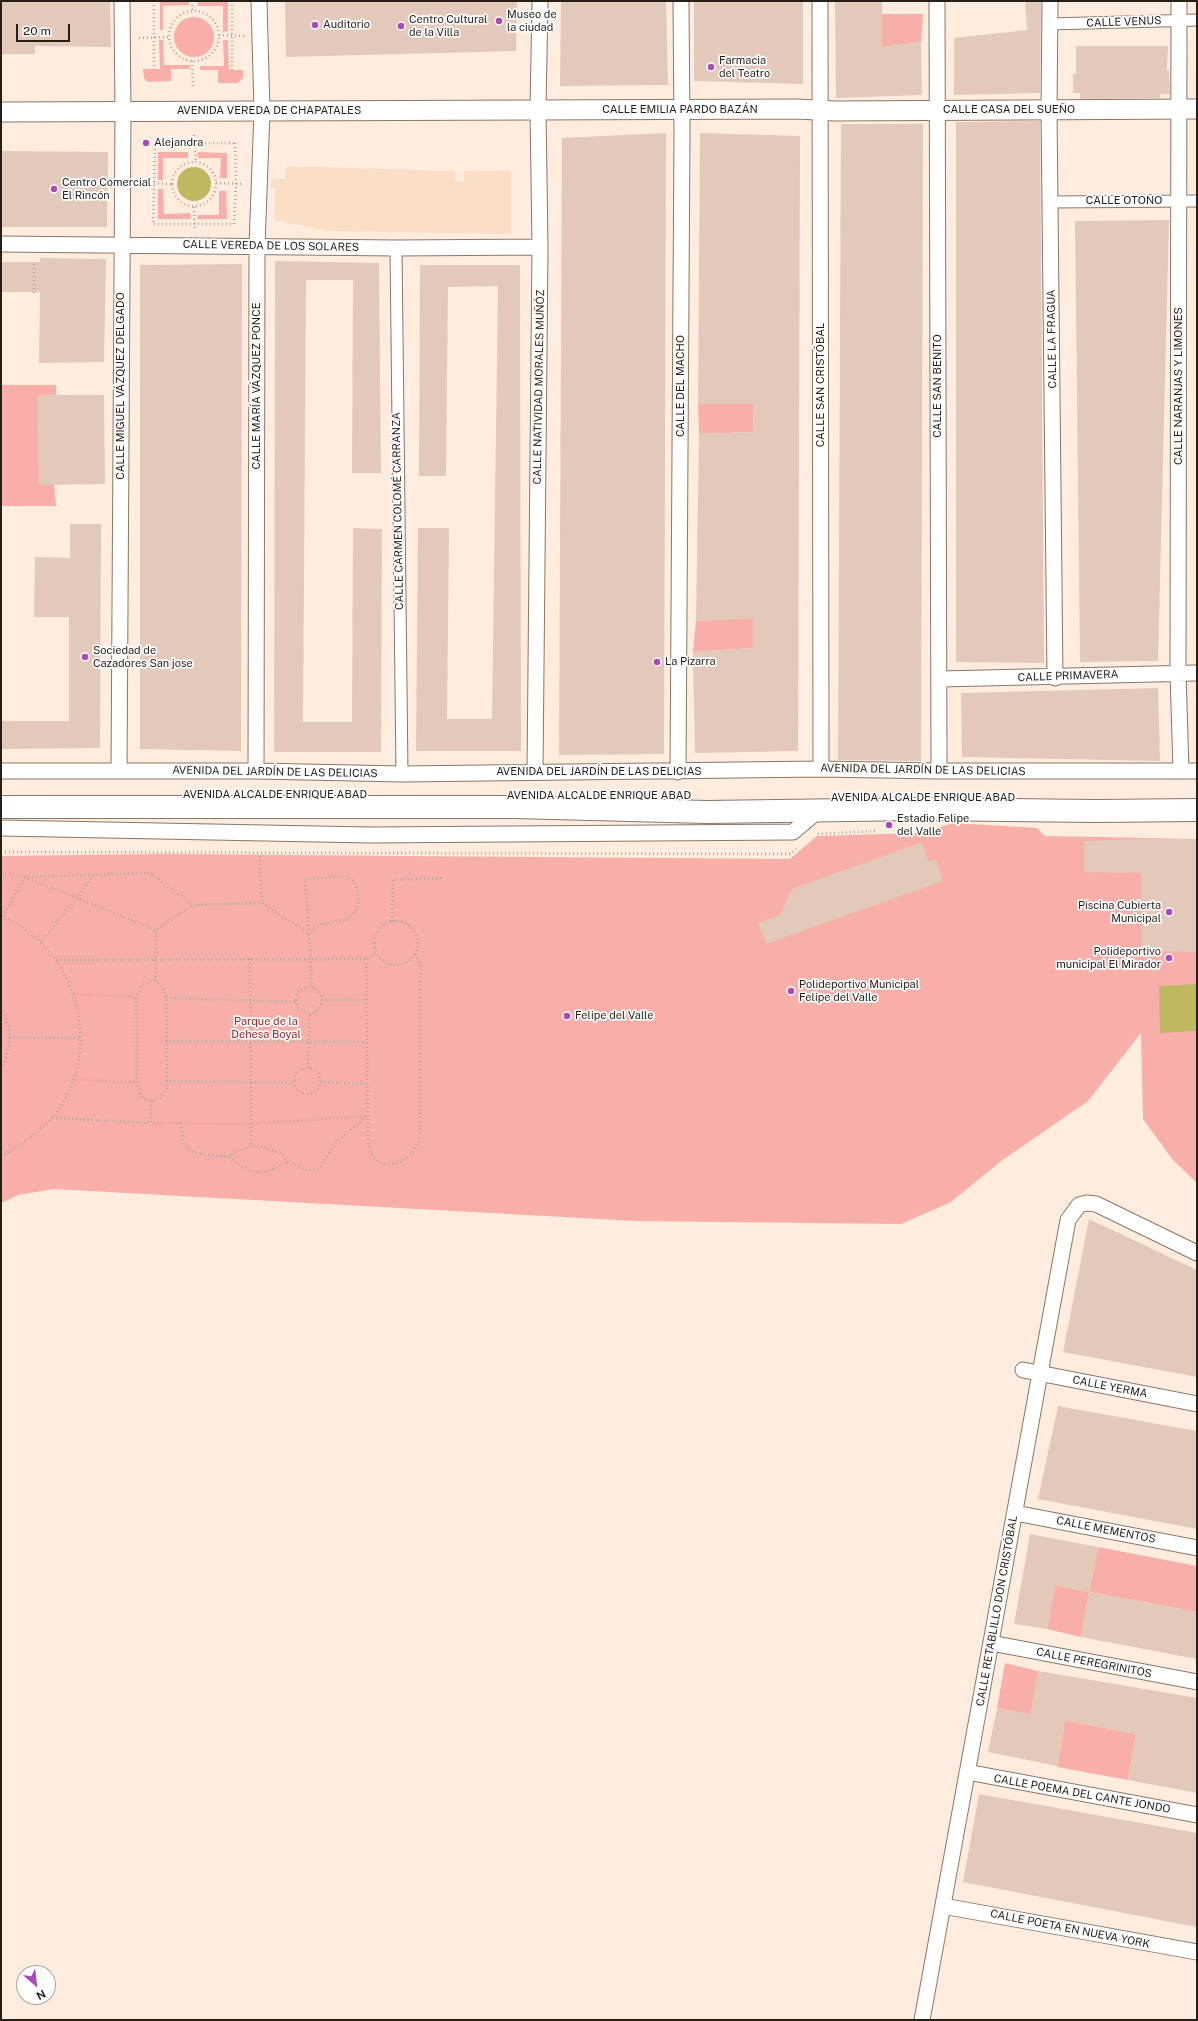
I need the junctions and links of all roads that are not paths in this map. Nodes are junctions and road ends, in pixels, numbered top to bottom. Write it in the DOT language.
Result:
graph roads {
  1 [pos="122,1"];
  2 [pos="259,1"];
  3 [pos="540,1"];
  4 [pos="681,1"];
  5 [pos="820,1"];
  6 [pos="937,1"];
  7 [pos="1050,1"];
  8 [pos="1179,1"];
  9 [pos="1179,20"];
  10 [pos="1197,20"];
  11 [pos="1050,24"];
  12 [pos="538,109"];
  13 [pos="1188,109"];
  14 [pos="682,110"];
  15 [pos="937,110"];
  16 [pos="262,111"];
  17 [pos="821,111"];
  18 [pos="1049,111"];
  19 [pos="1,112"];
  20 [pos="123,112"];
  21 [pos="1179,201"];
  22 [pos="1197,201"];
  23 [pos="1050,202"];
  24 [pos="1,244"];
  25 [pos="122,244"];
  26 [pos="257,246"];
  27 [pos="540,247"];
  28 [pos="396,248"];
  29 [pos="1178,672"];
  30 [pos="1197,673"];
  31 [pos="1055,678"];
  32 [pos="940,679"];
  33 [pos="821,769"];
  34 [pos="1,771"];
  35 [pos="119,771"];
  36 [pos="256,771"];
  37 [pos="939,771"];
  38 [pos="1182,771"];
  39 [pos="1197,771"];
  40 [pos="535,772"];
  41 [pos="678,772"];
  42 [pos="402,774"];
  43 [pos="1,795"];
  44 [pos="1197,800"];
  45 [pos="1,807"];
  46 [pos="820,810"];
  47 [pos="1197,810"];
  48 [pos="1,828"];
  49 [pos="1197,1252"];
  50 [pos="1023,1370"];
  51 [pos="1040,1374"];
  52 [pos="1197,1404"];
  53 [pos="1015,1513"];
  54 [pos="1197,1548"];
  55 [pos="991,1643"];
  56 [pos="1197,1682"];
  57 [pos="967,1772"];
  58 [pos="1197,1815"];
  59 [pos="943,1906"];
  60 [pos="1197,1952"];
  61 [pos="922,2020"];
  1 -- 20 [label="street, CALLE MIGUEL VÁZQUEZ DELGADO"];
  2 -- 16 [label="street, CALLE MARÍA VÁZQUEZ PONCE"];
  3 -- 12 [label="street, CALLE NATIVIDAD MORALES MUÑÓZ"];
  4 -- 14 [label="street, CALLE DEL MACHO"];
  5 -- 17 [label="street, CALLE SAN CRISTÓBAL"];
  6 -- 15 [label="street, CALLE SAN BENITO"];
  7 -- 11 [label="street, CALLE LA FRAGUA"];
  8 -- 9 [label="street, CALLE NARANJAS Y LIMONES"];
  9 -- 10 [label="street, CALLE VENUS"];
  9 -- 11 [label="street, CALLE VENUS"];
  9 -- 13 [label="street, CALLE NARANJAS Y LIMONES"];
  11 -- 18 [label="street, CALLE LA FRAGUA"];
  12 -- 14 [label="street, CALLE EMILIA PARDO BAZÁN"];
  12 -- 16 [label="street, AVENIDA VEREDA DE CHAPATALES"];
  12 -- 27 [label="street, CALLE NATIVIDAD MORALES MUÑÓZ"];
  13 -- 18 [label="street, CALLE CASA DEL SUEÑO"];
  13 -- 21 [label="street, CALLE NARANJAS Y LIMONES"];
  14 -- 17 [label="street, CALLE EMILIA PARDO BAZÁN"];
  14 -- 41 [label="street, CALLE DEL MACHO"];
  15 -- 17 [label="street, CALLE CASA DEL SUEÑO"];
  15 -- 18 [label="street, CALLE CASA DEL SUEÑO"];
  15 -- 32 [label="street, CALLE SAN BENITO"];
  16 -- 20 [label="street, AVENIDA VEREDA DE CHAPATALES"];
  16 -- 26 [label="street, CALLE MARÍA VÁZQUEZ PONCE"];
  17 -- 33 [label="street, CALLE SAN CRISTÓBAL"];
  18 -- 23 [label="street, CALLE LA FRAGUA"];
  19 -- 20 [label="street, AVENIDA VEREDA DE CHAPATALES"];
  20 -- 25 [label="street, CALLE MIGUEL VÁZQUEZ DELGADO"];
  21 -- 22 [label="street, CALLE OTOÑO"];
  21 -- 23 [label="street, CALLE OTOÑO"];
  21 -- 29 [label="street, CALLE NARANJAS Y LIMONES"];
  23 -- 31 [label="street, CALLE LA FRAGUA"];
  24 -- 25 [label="street, CALLE VEREDA DE LOS SOLARES"];
  25 -- 26 [label="street, CALLE VEREDA DE LOS SOLARES"];
  25 -- 35 [label="street, CALLE MIGUEL VÁZQUEZ DELGADO"];
  26 -- 28 [label="street, CALLE VEREDA DE LOS SOLARES"];
  26 -- 36 [label="street, CALLE MARÍA VÁZQUEZ PONCE"];
  27 -- 28 [label="street, CALLE VEREDA DE LOS SOLARES"];
  27 -- 40 [label="street, CALLE NATIVIDAD MORALES MUÑÓZ"];
  28 -- 42 [label="street, CALLE CARMEN COLOMÉ CARRANZA"];
  29 -- 30 [label="street, CALLE PRIMAVERA"];
  29 -- 31 [label="street, CALLE PRIMAVERA"];
  29 -- 38 [label="street, CALLE NARANJAS Y LIMONES"];
  31 -- 32 [label="street, CALLE PRIMAVERA"];
  32 -- 37 [label="street, CALLE SAN BENITO"];
  33 -- 37 [label="street, AVENIDA DEL JARDÍN DE LAS DELICIAS"];
  33 -- 41 [label="street, AVENIDA DEL JARDÍN DE LAS DELICIAS"];
  34 -- 35 [label="street, AVENIDA DEL JARDÍN DE LAS DELICIAS"];
  35 -- 36 [label="street, AVENIDA DEL JARDÍN DE LAS DELICIAS"];
  36 -- 42 [label="street, AVENIDA DEL JARDÍN DE LAS DELICIAS"];
  37 -- 38 [label="street, AVENIDA DEL JARDÍN DE LAS DELICIAS"];
  38 -- 39 [label="street, AVENIDA DEL JARDÍN DE LAS DELICIAS"];
  40 -- 41 [label="street, AVENIDA DEL JARDÍN DE LAS DELICIAS"];
  40 -- 42 [label="street, AVENIDA DEL JARDÍN DE LAS DELICIAS"];
  43 -- 44 [label="main road, AVENIDA ALCALDE ENRIQUE ABAD"];
  45 -- 46 [label="main road, AVENIDA ALCALDE ENRIQUE ABAD"];
  46 -- 47 [label="main road, AVENIDA ALCALDE ENRIQUE ABAD"];
  46 -- 48 [label="street, AVENIDA ALCALDE ENRIQUE ABAD"];
  49 -- 51 [label="street, CALLE RETABLILLO DON CRISTÓBAL"];
  50 -- 51 [label="street, CALLE YERMA"];
  51 -- 52 [label="street, CALLE YERMA"];
  51 -- 53 [label="street, CALLE RETABLILLO DON CRISTÓBAL"];
  53 -- 54 [label="street, CALLE MEMENTOS"];
  53 -- 55 [label="street, CALLE RETABLILLO DON CRISTÓBAL"];
  55 -- 56 [label="street, CALLE PEREGRINITOS"];
  55 -- 57 [label="street, CALLE RETABLILLO DON CRISTÓBAL"];
  57 -- 58 [label="street, CALLE POEMA DEL CANTE JONDO"];
  57 -- 59 [label="street, CALLE RETABLILLO DON CRISTÓBAL"];
  59 -- 60 [label="street, CALLE POETA EN NUEVA YORK"];
  59 -- 61 [label="street, CALLE RETABLILLO DON CRISTÓBAL"];
}
